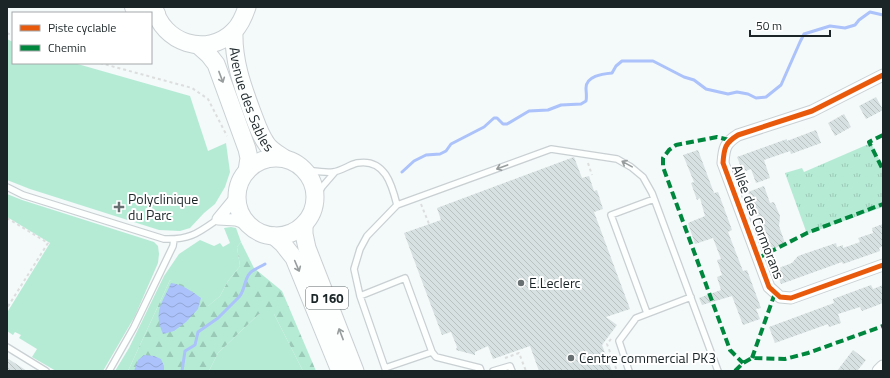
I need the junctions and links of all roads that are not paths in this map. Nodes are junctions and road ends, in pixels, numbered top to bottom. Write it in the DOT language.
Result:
graph roads {
  1 [pos="134,7"];
  2 [pos="247,7"];
  3 [pos="155,11"];
  4 [pos="234,31"];
  5 [pos="199,46"];
  6 [pos="883,75"];
  7 [pos="284,158"];
  8 [pos="305,170"];
  9 [pos="247,171"];
  10 [pos="335,172"];
  11 [pos="7,187"];
  12 [pos="237,196"];
  13 [pos="316,198"];
  14 [pos="654,199"];
  15 [pos="397,205"];
  16 [pos="218,220"];
  17 [pos="248,224"];
  18 [pos="304,224"];
  19 [pos="274,236"];
  20 [pos="174,239"];
  21 [pos="883,265"];
  22 [pos="360,296"];
  23 [pos="691,297"];
  24 [pos="647,313"];
  25 [pos="7,347"];
  26 [pos="432,352"];
  27 [pos="883,367"];
  28 [pos="385,370"];
  29 [pos="46,371"];
  30 [pos="109,371"];
  31 [pos="340,371"];
  32 [pos="354,371"];
  33 [pos="481,371"];
  34 [pos="493,371"];
  35 [pos="512,371"];
  36 [pos="629,371"];
  37 [pos="718,371"];
  38 [pos="879,371"];
  1 -- 3 [label="highway"];
  2 -- 4 [label="main road"];
  3 -- 5 [label="main road"];
  4 -- 5 [label="main road"];
  4 -- 7 [label="main road, Avenue des Sables"];
  5 -- 9 [label="main road, Avenue des Sables, one-way"];
  6 -- 21 [label="street, Allée des Cormorans"];
  7 -- 8 [label="main road"];
  7 -- 9 [label="main road"];
  8 -- 10 [label="lane"];
  8 -- 13 [label="main road"];
  9 -- 12 [label="main road"];
  10 -- 13 [label="lane"];
  10 -- 15 [label="lane"];
  11 -- 20 [label="lane"];
  12 -- 16 [label="street"];
  12 -- 17 [label="main road"];
  13 -- 18 [label="main road"];
  14 -- 15 [label="lane, one-way"];
  14 -- 23 [label="lane"];
  14 -- 24 [label="lane"];
  15 -- 22 [label="lane"];
  16 -- 17 [label="street"];
  16 -- 20 [label="lane"];
  17 -- 19 [label="main road"];
  18 -- 19 [label="main road"];
  32 -- 18 [label="main road, D 160, one-way"];
  19 -- 31 [label="main road, D 160, one-way"];
  20 -- 30 [label="lane"];
  22 -- 26 [label="lane"];
  22 -- 28 [label="lane"];
  23 -- 24 [label="lane"];
  23 -- 37 [label="lane"];
  24 -- 36 [label="lane"];
  25 -- 29 [label="lane"];
  26 -- 28 [label="lane"];
  26 -- 33 [label="lane"];
  27 -- 38 [label="street"];
  34 -- 35 [label="lane"];
}
